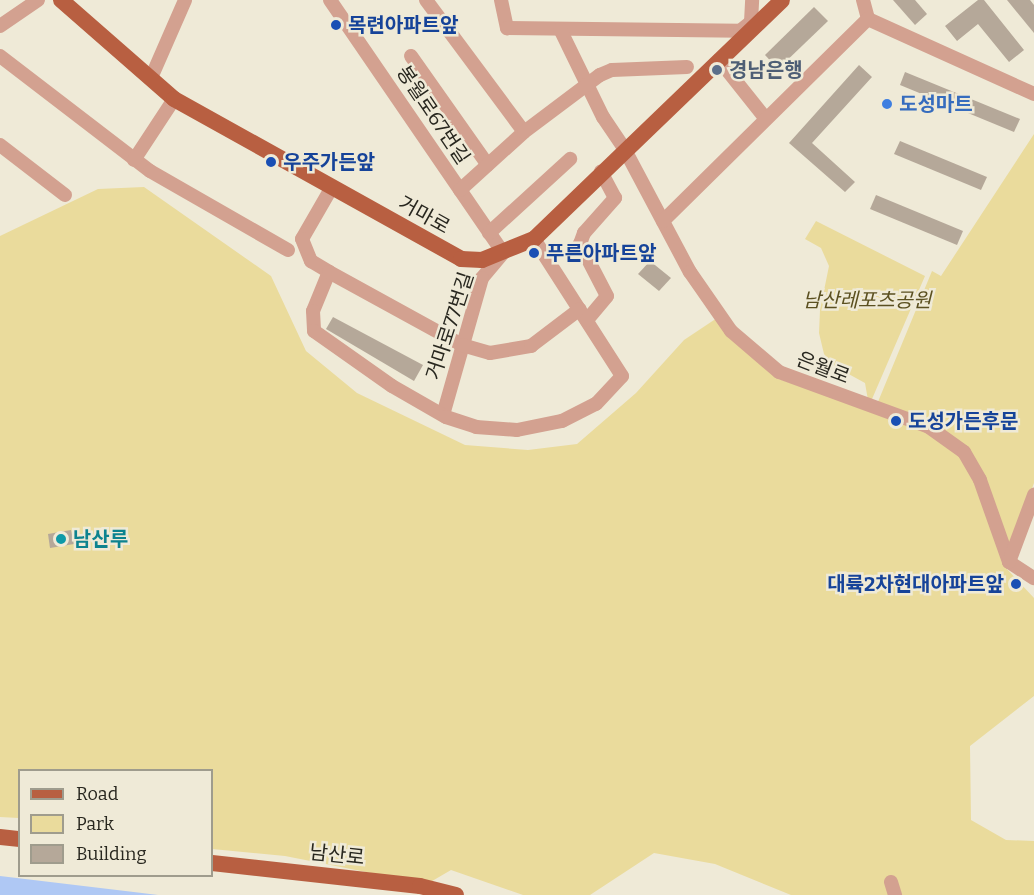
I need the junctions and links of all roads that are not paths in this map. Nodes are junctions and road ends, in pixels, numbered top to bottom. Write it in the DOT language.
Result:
graph roads {
  1 [pos="38,0"];
  2 [pos="61,0"];
  3 [pos="185,0"];
  4 [pos="330,0"];
  5 [pos="426,0"];
  6 [pos="501,0"];
  7 [pos="752,0"];
  8 [pos="782,0"];
  9 [pos="863,0"];
  10 [pos="868,19"];
  11 [pos="0,26"];
  12 [pos="748,28"];
  13 [pos="560,29"];
  14 [pos="0,56"];
  15 [pos="411,56"];
  16 [pos="719,60"];
  17 [pos="687,67"];
  18 [pos="151,78"];
  19 [pos="586,84"];
  20 [pos="1034,94"];
  21 [pos="174,99"];
  22 [pos="766,119"];
  23 [pos="524,132"];
  24 [pos="0,145"];
  25 [pos="625,150"];
  26 [pos="570,159"];
  27 [pos="134,160"];
  28 [pos="488,165"];
  29 [pos="601,172"];
  30 [pos="332,187"];
  31 [pos="460,190"];
  32 [pos="65,195"];
  33 [pos="663,221"];
  34 [pos="489,233"];
  35 [pos="534,239"];
  36 [pos="288,250"];
  37 [pos="503,253"];
  38 [pos="329,272"];
  39 [pos="584,315"];
  40 [pos="462,345"];
  41 [pos="443,416"];
  42 [pos="1034,495"];
  43 [pos="1009,562"];
  44 [pos="1034,578"];
  45 [pos="0,837"];
  46 [pos="18,839"];
  47 [pos="0,847"];
  48 [pos="18,848"];
  49 [pos="213,863"];
  50 [pos="213,870"];
  51 [pos="430,895"];
  52 [pos="456,895"];
  1 -- 11 [label="street"];
  2 -- 18 [label="main road, 거마로"];
  3 -- 18 [label="street"];
  4 -- 31 [label="street, 봉월로67번길"];
  5 -- 23 [label="street"];
  6 -- 13 [label="street"];
  7 -- 12 [label="street"];
  8 -- 12 [label="main road, 거마로"];
  9 -- 10 [label="street"];
  10 -- 20 [label="street"];
  10 -- 22 [label="street"];
  12 -- 13 [label="street"];
  12 -- 16 [label="main road, 거마로"];
  13 -- 19 [label="street, 은월로"];
  14 -- 27 [label="street"];
  15 -- 28 [label="street"];
  16 -- 22 [label="street"];
  16 -- 25 [label="main road, 거마로"];
  17 -- 19 [label="street"];
  18 -- 21 [label="main road, 거마로"];
  19 -- 23 [label="street"];
  19 -- 25 [label="street, 은월로"];
  21 -- 27 [label="street"];
  21 -- 30 [label="main road, 거마로"];
  22 -- 33 [label="street"];
  23 -- 28 [label="street"];
  24 -- 32 [label="street"];
  25 -- 29 [label="main road, 거마로"];
  25 -- 33 [label="street, 은월로"];
  26 -- 34 [label="street"];
  27 -- 36 [label="street"];
  28 -- 31 [label="street"];
  29 -- 35 [label="main road, 거마로"];
  29 -- 39 [label="street"];
  30 -- 37 [label="main road, 거마로"];
  30 -- 38 [label="street"];
  31 -- 34 [label="street, 봉월로67번길"];
  33 -- 43 [label="street, 은월로"];
  34 -- 37 [label="street, 봉월로67번길"];
  35 -- 37 [label="main road, 거마로"];
  35 -- 39 [label="street"];
  37 -- 40 [label="street, 거마로77번길"];
  38 -- 40 [label="street"];
  38 -- 41 [label="street"];
  39 -- 40 [label="street"];
  39 -- 41 [label="street"];
  40 -- 41 [label="street, 거마로77번길"];
  42 -- 43 [label="street"];
  43 -- 44 [label="street"];
  45 -- 46 [label="main road"];
  47 -- 48 [label="main road"];
  49 -- 52 [label="main road, 남산로"];
  50 -- 51 [label="main road, 남산로"];
}
